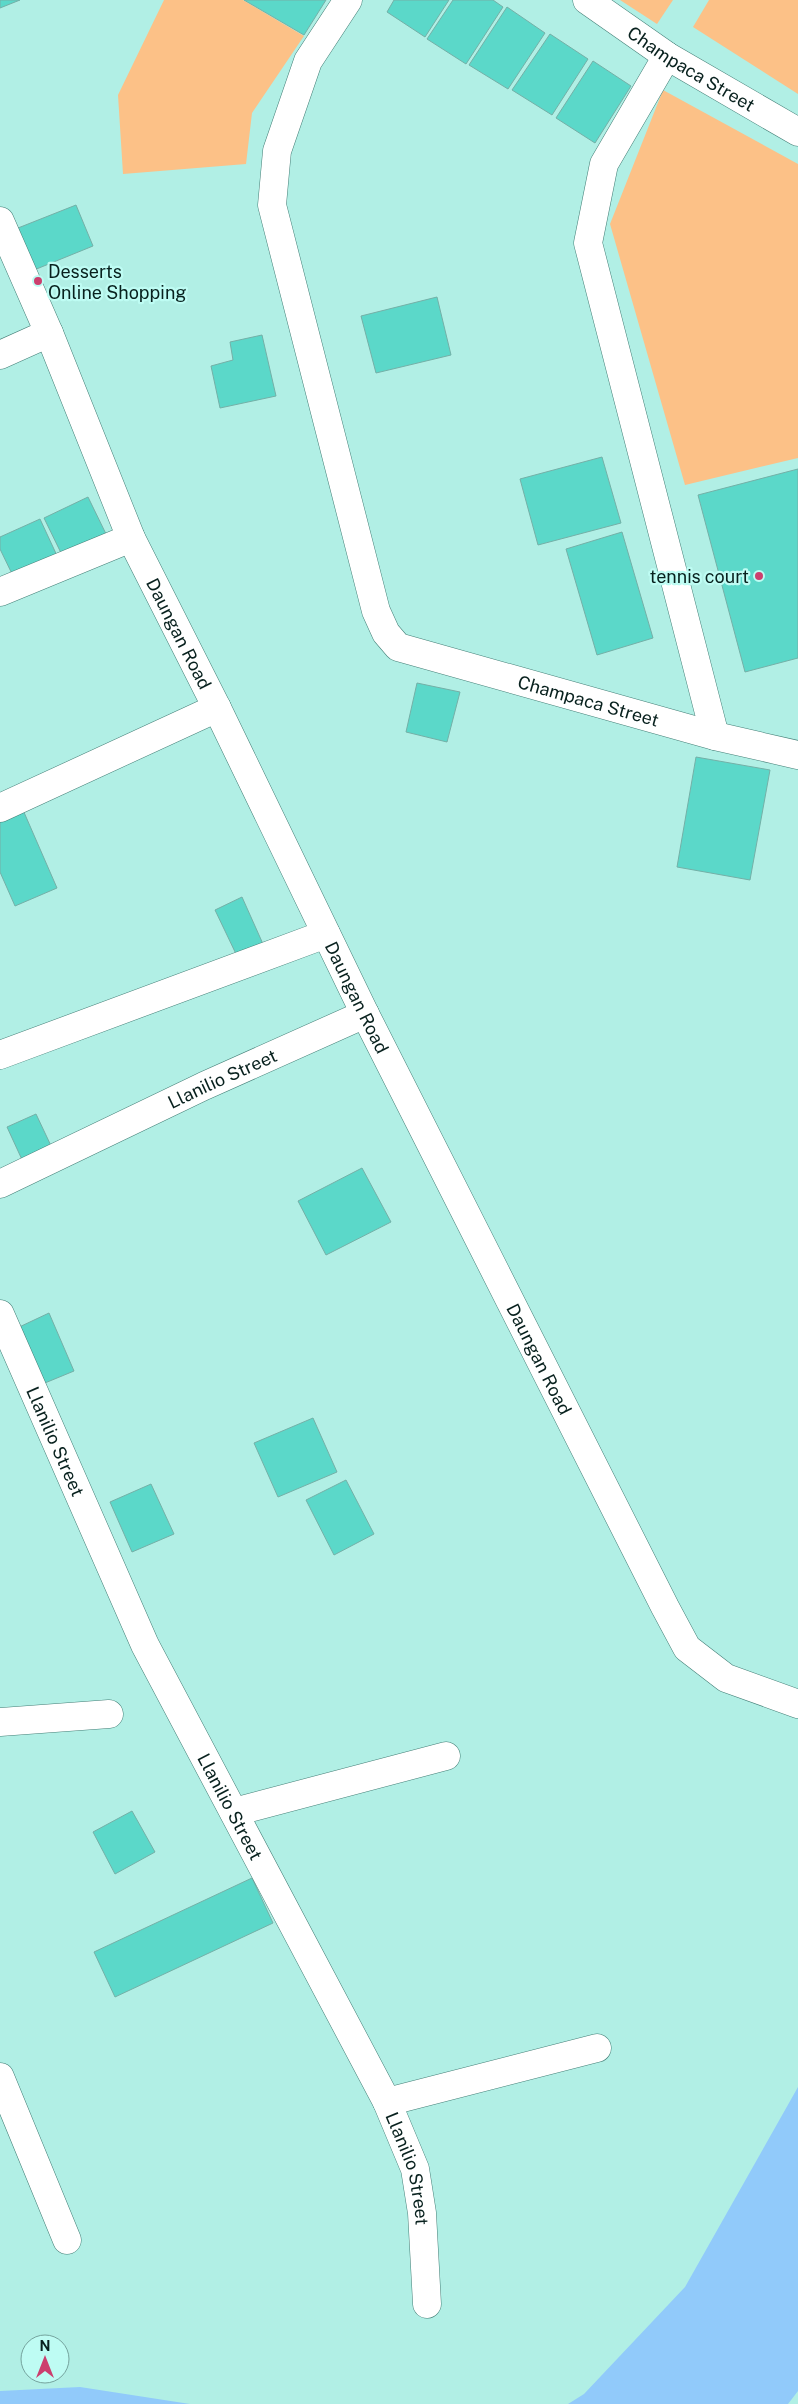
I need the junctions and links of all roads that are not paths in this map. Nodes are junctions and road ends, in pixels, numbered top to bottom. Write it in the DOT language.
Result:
graph roads {
  1 [pos="348,0"];
  2 [pos="587,0"];
  3 [pos="666,56"];
  4 [pos="798,132"];
  5 [pos="0,221"];
  6 [pos="48,333"];
  7 [pos="0,355"];
  8 [pos="131,538"];
  9 [pos="0,592"];
  10 [pos="217,708"];
  11 [pos="715,736"];
  12 [pos="798,755"];
  13 [pos="0,808"];
  14 [pos="326,934"];
  15 [pos="365,1014"];
  16 [pos="0,1056"];
  17 [pos="0,1184"];
  18 [pos="0,1314"];
  19 [pos="798,1704"];
  20 [pos="110,1714"];
  21 [pos="0,1722"];
  22 [pos="446,1756"];
  23 [pos="234,1812"];
  24 [pos="597,2048"];
  25 [pos="0,2076"];
  26 [pos="387,2102"];
  27 [pos="67,2240"];
  28 [pos="427,2304"];
  1 -- 11 [label="street, Champaca Street"];
  2 -- 3 [label="street, Champaca Street"];
  3 -- 4 [label="street, Champaca Street"];
  3 -- 11 [label="street"];
  5 -- 6 [label="street, Daungan Road"];
  6 -- 7 [label="street"];
  6 -- 8 [label="street, Daungan Road"];
  8 -- 9 [label="street"];
  8 -- 10 [label="street, Daungan Road"];
  10 -- 13 [label="street"];
  10 -- 14 [label="street, Daungan Road"];
  11 -- 12 [label="street, Champaca Street"];
  14 -- 15 [label="street, Daungan Road"];
  14 -- 16 [label="street"];
  15 -- 17 [label="street, Llanilio Street"];
  15 -- 19 [label="street, Daungan Road"];
  18 -- 23 [label="street, Llanilio Street"];
  20 -- 21 [label="street"];
  22 -- 23 [label="street"];
  23 -- 26 [label="street, Llanilio Street"];
  24 -- 26 [label="street"];
  25 -- 27 [label="street"];
  26 -- 28 [label="street, Llanilio Street"];
}
